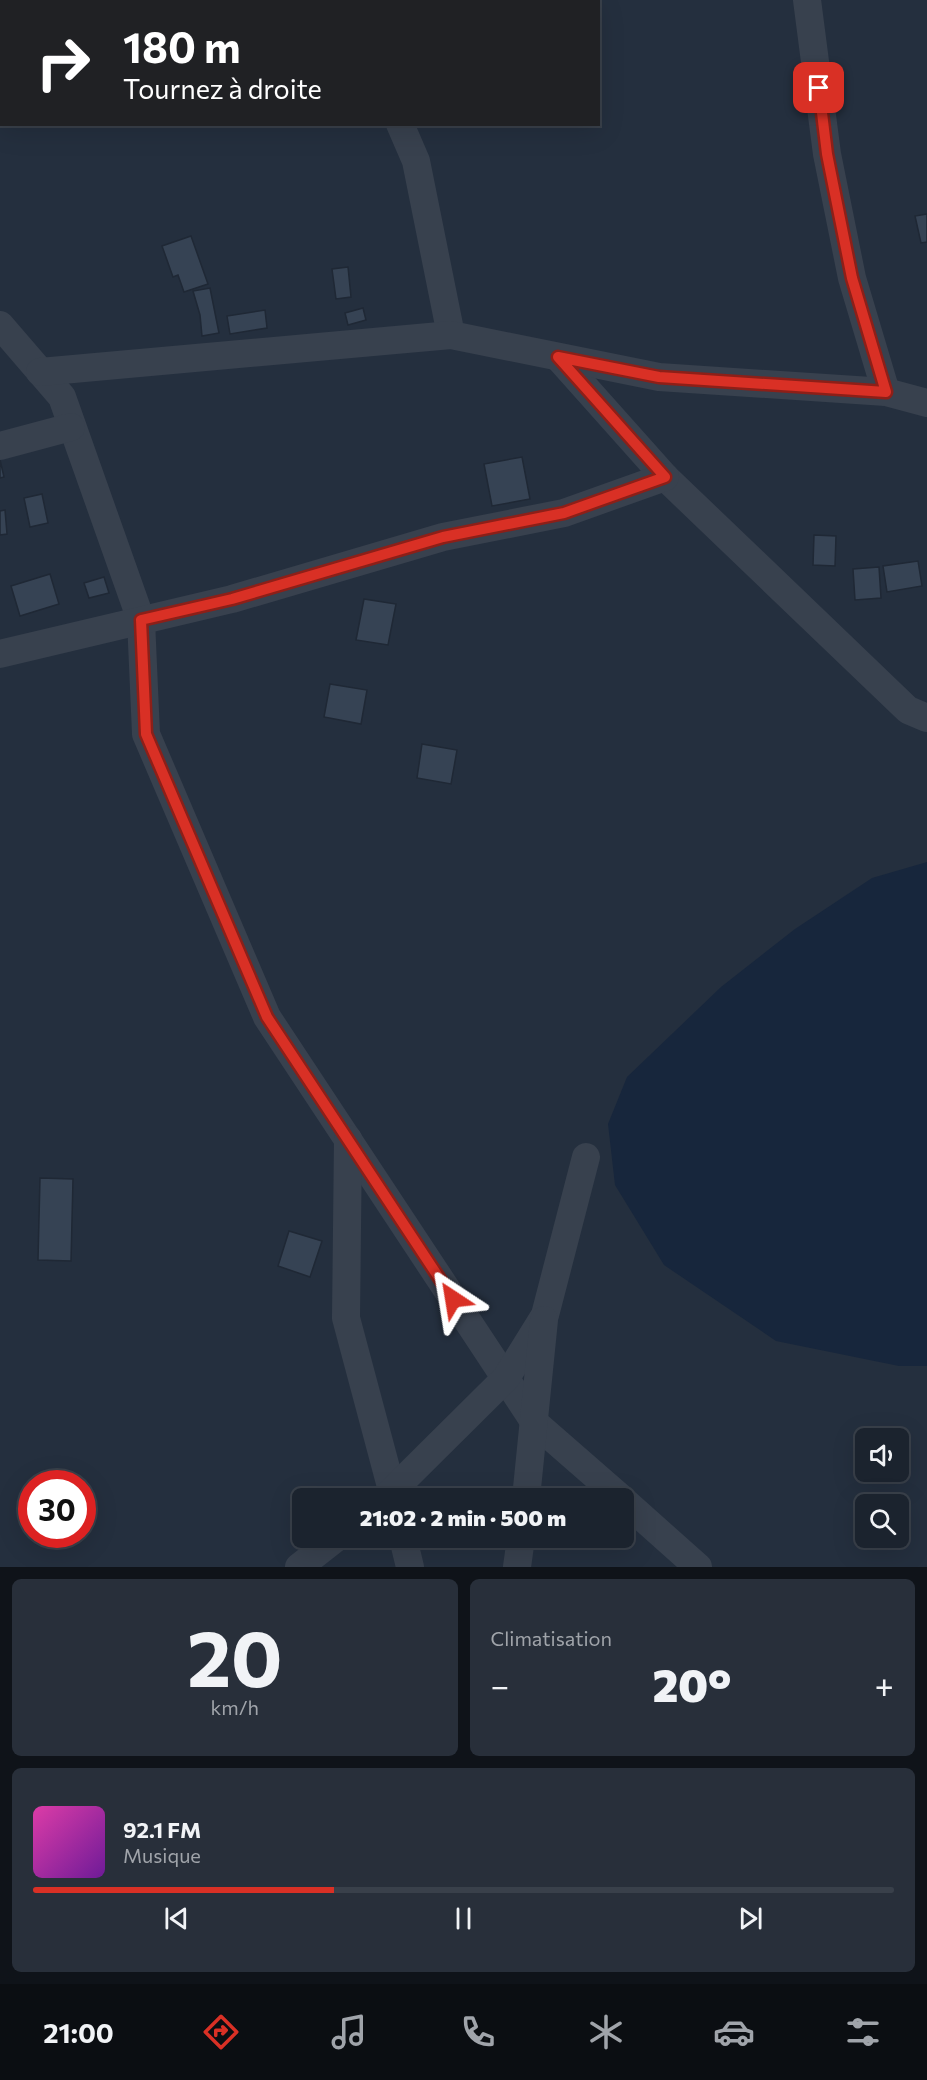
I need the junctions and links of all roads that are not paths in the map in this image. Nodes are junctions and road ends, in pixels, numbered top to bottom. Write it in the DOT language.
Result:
graph roads {
  1 [pos="807,0"];
  2 [pos="401,126"];
  3 [pos="0,325"];
  4 [pos="451,335"];
  5 [pos="558,357"];
  6 [pos="40,372"];
  7 [pos="886,392"];
  8 [pos="927,403"];
  9 [pos="71,427"];
  10 [pos="0,446"];
  11 [pos="665,477"];
  12 [pos="141,620"];
  13 [pos="0,654"];
  14 [pos="927,718"];
  15 [pos="348,1139"];
  16 [pos="586,1157"];
  17 [pos="545,1315"];
  18 [pos="506,1378"];
  19 [pos="535,1423"];
  20 [pos="389,1488"];
  21 [pos="399,1488"];
  22 [pos="527,1488"];
  23 [pos="610,1488"];
  24 [pos="634,1511"];
  25 [pos="323,1548"];
  26 [pos="405,1548"];
  27 [pos="520,1548"];
  28 [pos="299,1567"];
  29 [pos="410,1567"];
  30 [pos="517,1567"];
  31 [pos="698,1567"];
  1 -- 7 [label="street"];
  2 -- 4 [label="street"];
  3 -- 6 [label="street"];
  4 -- 5 [label="street"];
  4 -- 6 [label="street"];
  5 -- 7 [label="street"];
  5 -- 11 [label="street"];
  6 -- 9 [label="street"];
  7 -- 8 [label="street"];
  9 -- 10 [label="street"];
  9 -- 12 [label="street"];
  11 -- 12 [label="street"];
  11 -- 14 [label="street"];
  12 -- 13 [label="street"];
  12 -- 15 [label="street"];
  15 -- 18 [label="street"];
  15 -- 20 [label="street"];
  16 -- 17 [label="street"];
  17 -- 18 [label="street"];
  17 -- 19 [label="street"];
  18 -- 19 [label="street"];
  18 -- 21 [label="street"];
  19 -- 22 [label="street"];
  19 -- 23 [label="street"];
  24 -- 31 [label="street"];
  25 -- 28 [label="street"];
  26 -- 29 [label="street"];
  27 -- 30 [label="street"];
}
